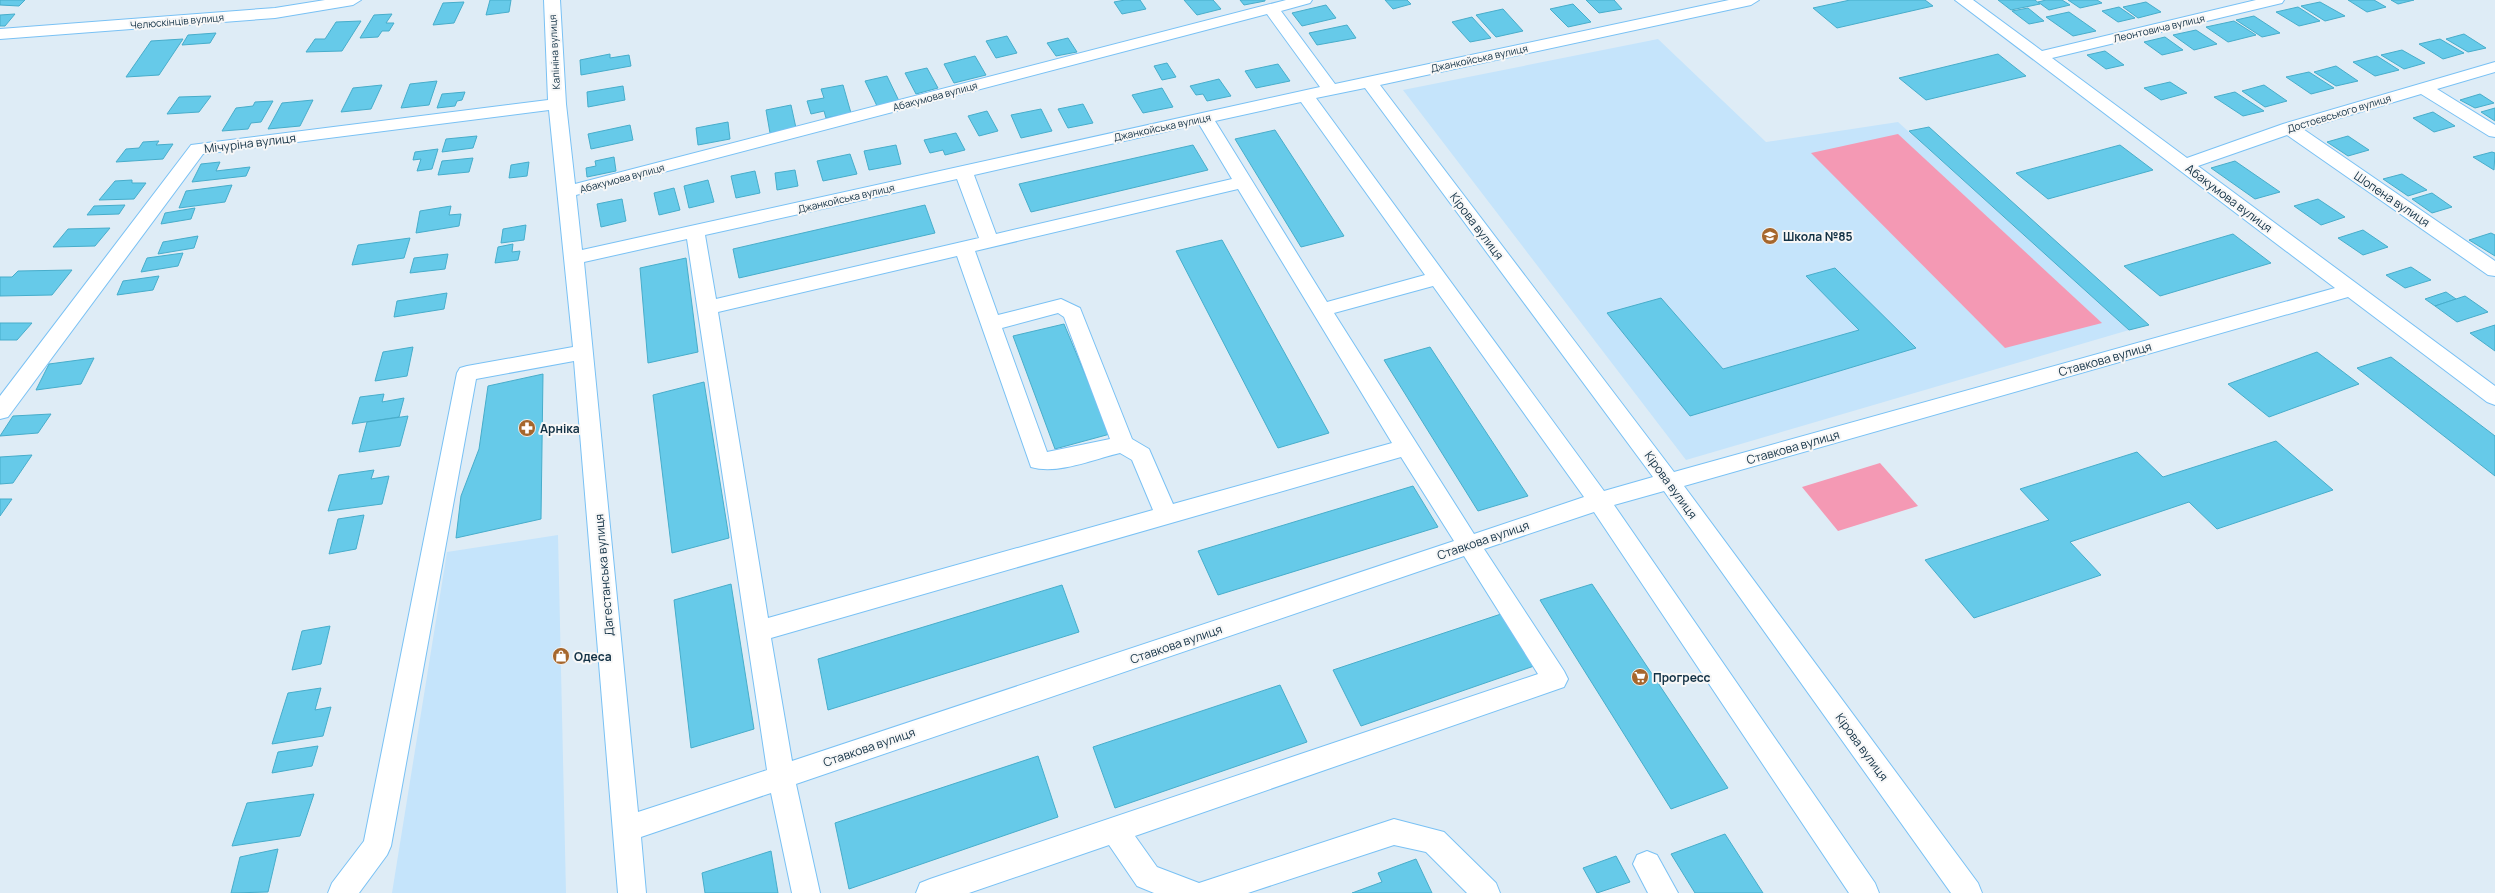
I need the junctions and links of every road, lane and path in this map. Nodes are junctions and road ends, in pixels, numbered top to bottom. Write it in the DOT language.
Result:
graph roads {
  1 [pos="353,0"];
  2 [pos="552,0"];
  3 [pos="1304,0"];
  4 [pos="1751,0"];
  5 [pos="1962,0"];
  6 [pos="2276,0"];
  7 [pos="1271,9"];
  8 [pos="0,34"];
  9 [pos="2041,56"];
  10 [pos="2495,67"];
  11 [pos="1369,82"];
  12 [pos="2423,88"];
  13 [pos="1331,90"];
  14 [pos="1306,96"];
  15 [pos="557,104"];
  16 [pos="1204,118"];
  17 [pos="2289,128"];
  18 [pos="2495,132"];
  19 [pos="2185,165"];
  20 [pos="963,172"];
  21 [pos="1244,182"];
  22 [pos="566,192"];
  23 [pos="695,231"];
  24 [pos="990,242"];
  25 [pos="964,248"];
  26 [pos="574,258"];
  27 [pos="2495,270"];
  28 [pos="1437,278"];
  29 [pos="2351,290"];
  30 [pos="707,308"];
  31 [pos="1322,310"];
  32 [pos="991,324"];
  33 [pos="584,352"];
  34 [pos="2495,397"];
  35 [pos="0,411"];
  36 [pos="1123,444"];
  37 [pos="1406,447"];
  38 [pos="1669,482"];
  39 [pos="1599,501"];
  40 [pos="1166,515"];
  41 [pos="1469,545"];
  42 [pos="758,631"];
  43 [pos="781,776"];
  44 [pos="627,829"];
  45 [pos="1115,830"];
  46 [pos="1647,864"];
  47 [pos="342,893"];
  48 [pos="632,893"];
  49 [pos="806,893"];
  50 [pos="930,893"];
  51 [pos="1191,893"];
  52 [pos="1208,893"];
  53 [pos="1486,893"];
  54 [pos="1664,893"];
  55 [pos="1865,893"];
  56 [pos="1968,893"];
  1 -- 8 [label="street, Челюскінців вулиця"];
  2 -- 15 [label="street, Калініна вулиця"];
  3 -- 7 [label="street, Абакумова вулиця"];
  4 -- 11 [label="street, Джанкойська вулиця"];
  5 -- 9 [label="street, Абакумова вулиця"];
  6 -- 9 [label="street, Леонтовича вулиця"];
  7 -- 13 [label="street"];
  7 -- 22 [label="street, Абакумова вулиця"];
  9 -- 19 [label="street, Абакумова вулиця"];
  10 -- 12 [label="street, Достоєвського вулиця"];
  11 -- 13 [label="street, Джанкойська вулиця"];
  11 -- 38 [label="street, Кірова вулиця"];
  12 -- 17 [label="street, Достоєвського вулиця"];
  12 -- 18 [label="street"];
  13 -- 14 [label="street, Джанкойська вулиця"];
  14 -- 16 [label="street, Джанкойська вулиця"];
  14 -- 28 [label="street"];
  15 -- 22 [label="street, Калініна вулиця"];
  15 -- 35 [label="street, Мічуріна вулиця"];
  16 -- 20 [label="street, Джанкойська вулиця"];
  16 -- 21 [label="street"];
  17 -- 19 [label="street, Достоєвського вулиця"];
  17 -- 27 [label="street, Шопена вулиця"];
  19 -- 29 [label="street, Абакумова вулиця"];
  20 -- 23 [label="street, Джанкойська вулиця"];
  20 -- 24 [label="street"];
  21 -- 24 [label="street"];
  21 -- 31 [label="street"];
  22 -- 26 [label="street, Дагестанська вулиця"];
  23 -- 26 [label="street, Джанкойська вулиця"];
  23 -- 30 [label="street"];
  24 -- 25 [label="street"];
  25 -- 30 [label="street"];
  25 -- 32 [label="street"];
  26 -- 33 [label="street, Дагестанська вулиця"];
  28 -- 31 [label="street"];
  28 -- 39 [label="street"];
  29 -- 34 [label="street, Абакумова вулиця"];
  29 -- 38 [label="street, Ставкова вулиця"];
  30 -- 42 [label="street"];
  31 -- 37 [label="street"];
  32 -- 36 [label="street"];
  32 -- 36 [label="street"];
  33 -- 44 [label="street, Дагестанська вулиця"];
  33 -- 47 [label="street"];
  36 -- 40 [label="street"];
  37 -- 40 [label="street"];
  37 -- 41 [label="street"];
  38 -- 39 [label="street, Ставкова вулиця"];
  38 -- 56 [label="street, Кірова вулиця"];
  39 -- 41 [label="street, Ставкова вулиця"];
  39 -- 55 [label="street"];
  40 -- 42 [label="street"];
  41 -- 43 [label="street, Ставкова вулиця"];
  41 -- 45 [label="street"];
  42 -- 43 [label="street"];
  43 -- 44 [label="street, Ставкова вулиця"];
  43 -- 49 [label="street"];
  44 -- 48 [label="street, Дагестанська вулиця"];
  45 -- 50 [label="street"];
  45 -- 51 [label="street"];
  46 -- 54 [label="street"];
  52 -- 53 [label="street"];
}
